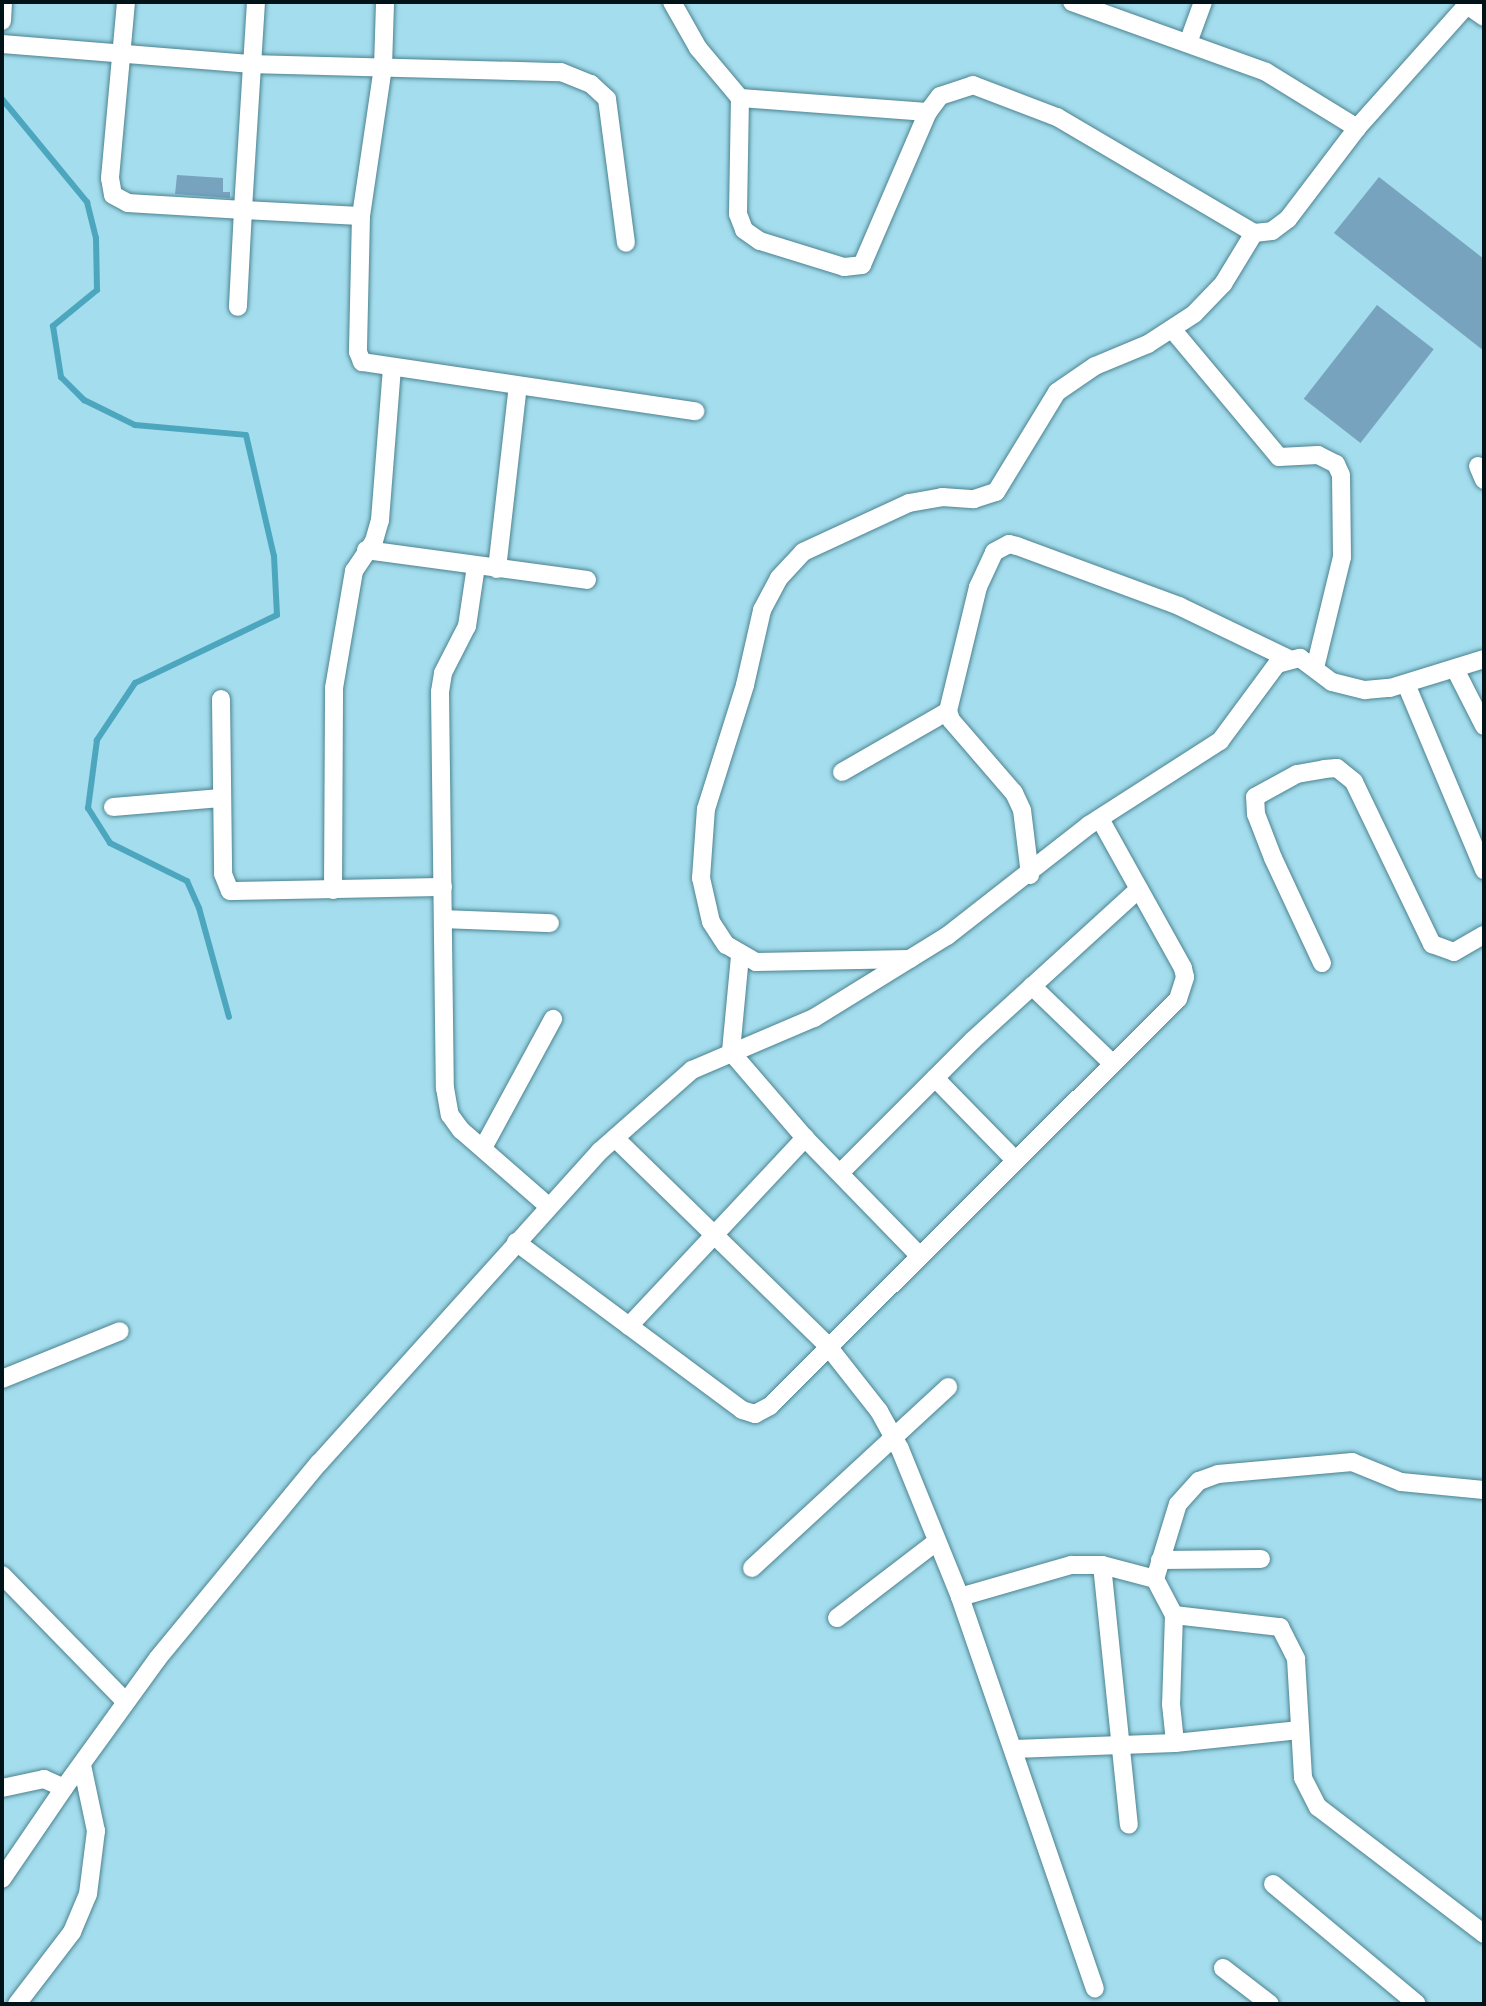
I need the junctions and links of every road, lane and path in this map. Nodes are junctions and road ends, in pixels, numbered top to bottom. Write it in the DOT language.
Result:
graph roads {
  1 [pos="3,2"];
  2 [pos="125,2"];
  3 [pos="256,2"];
  4 [pos="385,2"];
  5 [pos="672,2"];
  6 [pos="1072,2"];
  7 [pos="1203,2"];
  8 [pos="1465,3"];
  9 [pos="1112,8"];
  10 [pos="1484,17"];
  11 [pos="2,21"];
  12 [pos="1188,43"];
  13 [pos="2,44"];
  14 [pos="119,53"];
  15 [pos="249,64"];
  16 [pos="383,68"];
  17 [pos="740,98"];
  18 [pos="928,112"];
  19 [pos="1357,128"];
  20 [pos="243,210"];
  21 [pos="361,216"];
  22 [pos="1254,233"];
  23 [pos="626,243"];
  24 [pos="238,307"];
  25 [pos="1172,330"];
  26 [pos="392,368"];
  27 [pos="518,386"];
  28 [pos="695,411"];
  29 [pos="366,550"];
  30 [pos="476,566"];
  31 [pos="497,569"];
  32 [pos="587,580"];
  33 [pos="1289,659"];
  34 [pos="1484,659"];
  35 [pos="1315,668"];
  36 [pos="1455,668"];
  37 [pos="1406,684"];
  38 [pos="221,699"];
  39 [pos="948,711"];
  40 [pos="1484,726"];
  41 [pos="842,772"];
  42 [pos="221,798"];
  43 [pos="113,807"];
  44 [pos="1100,819"];
  45 [pos="1484,870"];
  46 [pos="1030,875"];
  47 [pos="443,887"];
  48 [pos="1139,888"];
  49 [pos="333,890"];
  50 [pos="444,919"];
  51 [pos="550,922"];
  52 [pos="1484,935"];
  53 [pos="740,956"];
  54 [pos="912,959"];
  55 [pos="1322,963"];
  56 [pos="1032,986"];
  57 [pos="553,1019"];
  58 [pos="731,1052"];
  59 [pos="1113,1064"];
  60 [pos="935,1078"];
  61 [pos="615,1138"];
  62 [pos="805,1138"];
  63 [pos="482,1148"];
  64 [pos="1014,1159"];
  65 [pos="841,1173"];
  66 [pos="548,1206"];
  67 [pos="714,1235"];
  68 [pos="516,1241"];
  69 [pos="918,1254"];
  70 [pos="629,1326"];
  71 [pos="120,1331"];
  72 [pos="828,1345"];
  73 [pos="2,1379"];
  74 [pos="948,1387"];
  75 [pos="892,1434"];
  76 [pos="1484,1490"];
  77 [pos="936,1542"];
  78 [pos="1261,1559"];
  79 [pos="1160,1560"];
  80 [pos="1102,1565"];
  81 [pos="752,1568"];
  82 [pos="2,1575"];
  83 [pos="1155,1579"];
  84 [pos="960,1597"];
  85 [pos="1174,1615"];
  86 [pos="837,1618"];
  87 [pos="126,1702"];
  88 [pos="1299,1730"];
  89 [pos="1175,1743"];
  90 [pos="1118,1745"];
  91 [pos="1014,1749"];
  92 [pos="82,1765"];
  93 [pos="2,1788"];
  94 [pos="64,1788"];
  95 [pos="1129,1825"];
  96 [pos="2,1879"];
  97 [pos="1273,1884"];
  98 [pos="1484,1934"];
  99 [pos="1223,1968"];
  100 [pos="1096,1988"];
  101 [pos="17,2004"];
  102 [pos="1270,2004"];
  103 [pos="1417,2004"];
  1 -- 11 [label="street"];
  2 -- 14 [label="street"];
  3 -- 15 [label="street"];
  4 -- 16 [label="street"];
  5 -- 17 [label="street"];
  6 -- 9 [label="street"];
  7 -- 12 [label="street"];
  8 -- 10 [label="street"];
  8 -- 19 [label="street"];
  9 -- 12 [label="street"];
  12 -- 19 [label="street"];
  13 -- 14 [label="street"];
  14 -- 15 [label="street"];
  14 -- 20 [label="street"];
  15 -- 16 [label="street"];
  15 -- 20 [label="street"];
  16 -- 21 [label="street"];
  16 -- 23 [label="street"];
  17 -- 18 [label="street"];
  17 -- 18 [label="street"];
  18 -- 22 [label="street"];
  19 -- 22 [label="street"];
  20 -- 21 [label="street"];
  20 -- 24 [label="street"];
  21 -- 26 [label="street"];
  22 -- 25 [label="street"];
  25 -- 35 [label="street"];
  25 -- 53 [label="street"];
  26 -- 27 [label="street"];
  26 -- 29 [label="street"];
  27 -- 28 [label="street"];
  27 -- 31 [label="street"];
  29 -- 30 [label="street"];
  29 -- 49 [label="street"];
  30 -- 31 [label="street"];
  30 -- 47 [label="street"];
  31 -- 32 [label="street"];
  33 -- 35 [label="street"];
  33 -- 39 [label="street"];
  33 -- 44 [label="street"];
  34 -- 36 [label="street"];
  35 -- 37 [label="street"];
  36 -- 37 [label="street"];
  36 -- 40 [label="street"];
  37 -- 45 [label="street"];
  38 -- 42 [label="street"];
  39 -- 41 [label="street"];
  39 -- 46 [label="street"];
  42 -- 43 [label="street"];
  42 -- 49 [label="street"];
  44 -- 46 [label="street"];
  44 -- 48 [label="street"];
  46 -- 54 [label="street"];
  47 -- 49 [label="street"];
  47 -- 50 [label="street"];
  48 -- 56 [label="street"];
  48 -- 59 [label="street"];
  50 -- 51 [label="street"];
  50 -- 63 [label="street"];
  52 -- 55 [label="street"];
  53 -- 54 [label="street"];
  53 -- 58 [label="street"];
  54 -- 58 [label="street"];
  56 -- 59 [label="street"];
  56 -- 60 [label="street"];
  57 -- 63 [label="street"];
  58 -- 61 [label="street"];
  58 -- 62 [label="street"];
  59 -- 64 [label="street"];
  60 -- 64 [label="street"];
  60 -- 65 [label="street"];
  61 -- 66 [label="street"];
  61 -- 67 [label="street"];
  62 -- 65 [label="street"];
  62 -- 67 [label="street"];
  63 -- 66 [label="street"];
  64 -- 69 [label="street"];
  65 -- 69 [label="street"];
  66 -- 68 [label="street"];
  67 -- 70 [label="street"];
  67 -- 72 [label="street"];
  68 -- 70 [label="street"];
  68 -- 87 [label="street"];
  69 -- 72 [label="street"];
  70 -- 72 [label="street"];
  71 -- 73 [label="street"];
  72 -- 75 [label="street"];
  74 -- 75 [label="street"];
  75 -- 77 [label="street"];
  75 -- 81 [label="street"];
  76 -- 79 [label="street"];
  77 -- 84 [label="street"];
  77 -- 86 [label="street"];
  78 -- 79 [label="street"];
  79 -- 83 [label="street"];
  80 -- 83 [label="street"];
  80 -- 84 [label="street"];
  80 -- 90 [label="street"];
  82 -- 87 [label="street"];
  83 -- 85 [label="street"];
  84 -- 91 [label="street"];
  85 -- 88 [label="street"];
  85 -- 89 [label="street"];
  87 -- 92 [label="street"];
  88 -- 89 [label="street"];
  88 -- 98 [label="street"];
  89 -- 90 [label="street"];
  90 -- 91 [label="street"];
  90 -- 95 [label="street"];
  91 -- 100 [label="street"];
  92 -- 94 [label="street"];
  92 -- 101 [label="street"];
  93 -- 94 [label="street"];
  94 -- 96 [label="street"];
  97 -- 103 [label="street"];
  99 -- 102 [label="street"];
}
